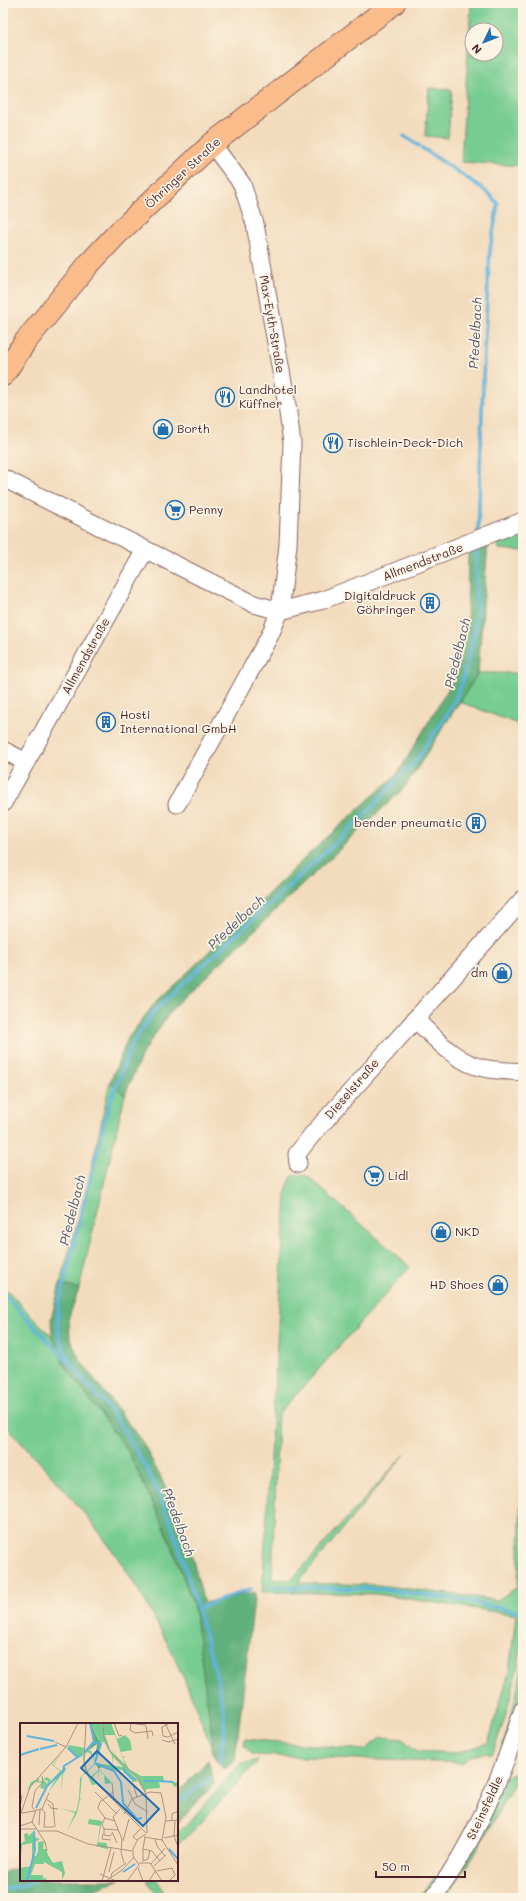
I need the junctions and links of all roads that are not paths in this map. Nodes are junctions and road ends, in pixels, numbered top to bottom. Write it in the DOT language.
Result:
graph roads {
  1 [pos="394,3"];
  2 [pos="212,144"];
  3 [pos="3,375"];
  4 [pos="3,478"];
  5 [pos="523,521"];
  6 [pos="145,550"];
  7 [pos="280,611"];
  8 [pos="3,750"];
  9 [pos="26,762"];
  10 [pos="3,803"];
  11 [pos="177,804"];
  12 [pos="523,899"];
  13 [pos="415,1019"];
  14 [pos="523,1072"];
  15 [pos="298,1164"];
  16 [pos="523,1710"];
  17 [pos="433,1898"];
  1 -- 2 [label="main road, Öhringer Straße"];
  2 -- 3 [label="main road, Öhringer Straße"];
  2 -- 7 [label="street, Max-Eyth-Straße"];
  4 -- 6 [label="street, Allmendstraße"];
  5 -- 7 [label="street, Allmendstraße"];
  6 -- 7 [label="street, Allmendstraße"];
  6 -- 9 [label="street, Allmendstraße"];
  7 -- 11 [label="street, Max-Eyth-Straße"];
  8 -- 9 [label="street"];
  9 -- 10 [label="street, Allmendstraße"];
  12 -- 13 [label="street, Dieselstraße"];
  13 -- 14 [label="street"];
  13 -- 15 [label="street, Dieselstraße"];
  16 -- 17 [label="street, Steinsfeldle"];
}
